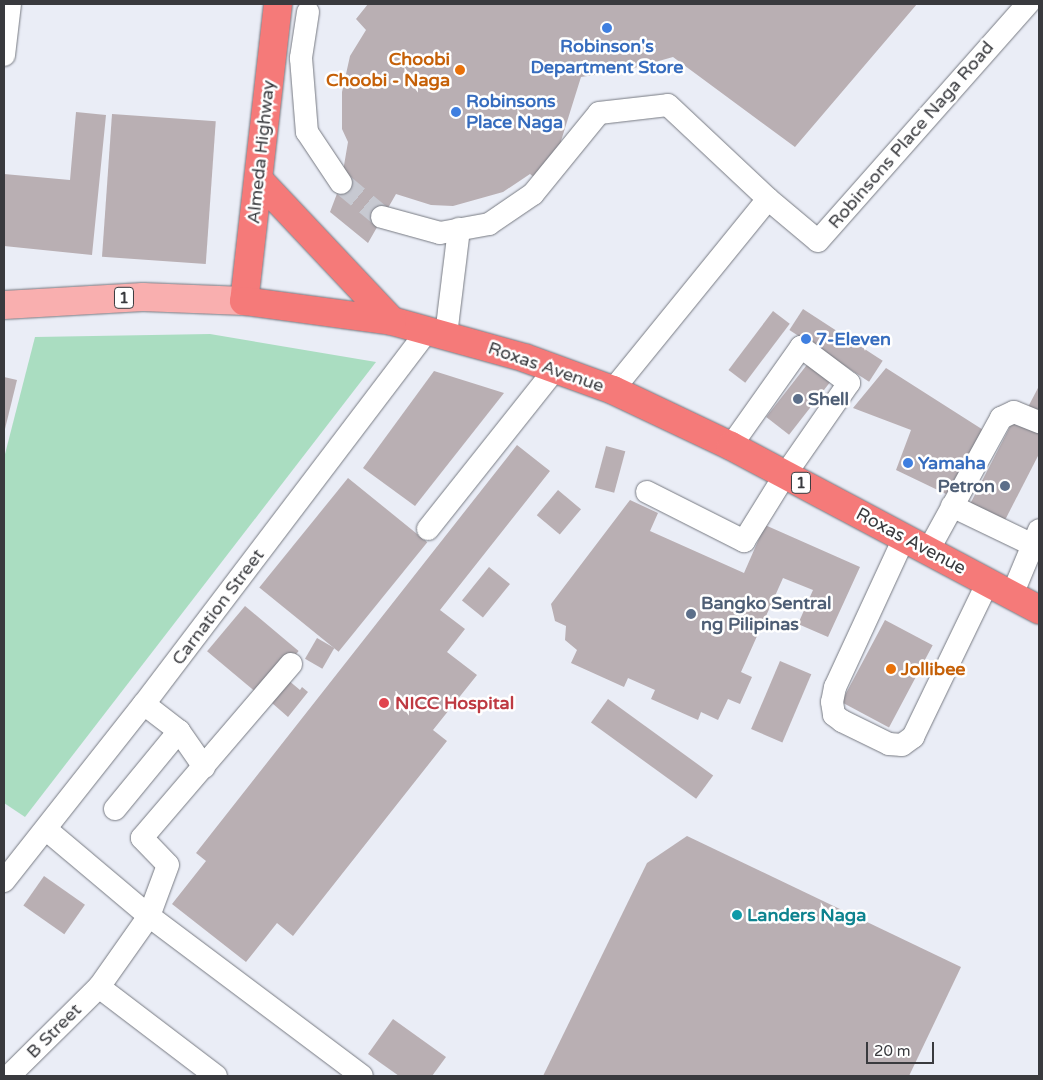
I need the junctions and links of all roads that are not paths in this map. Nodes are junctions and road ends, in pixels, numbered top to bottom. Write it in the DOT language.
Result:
graph roads {
  1 [pos="10,4"];
  2 [pos="1028,4"];
  3 [pos="313,8"];
  4 [pos="277,14"];
  5 [pos="4,55"];
  6 [pos="259,180"];
  7 [pos="341,182"];
  8 [pos="768,199"];
  9 [pos="382,217"];
  10 [pos="459,229"];
  11 [pos="244,301"];
  12 [pos="4,305"];
  13 [pos="392,321"];
  14 [pos="437,332"];
  15 [pos="556,368"];
  16 [pos="613,390"];
  17 [pos="1039,422"];
  18 [pos="732,446"];
  19 [pos="785,474"];
  20 [pos="646,492"];
  21 [pos="952,506"];
  22 [pos="428,529"];
  23 [pos="1036,537"];
  24 [pos="904,538"];
  25 [pos="928,551"];
  26 [pos="988,582"];
  27 [pos="1012,595"];
  28 [pos="1039,610"];
  29 [pos="291,664"];
  30 [pos="144,704"];
  31 [pos="179,731"];
  32 [pos="204,768"];
  33 [pos="114,810"];
  34 [pos="47,830"];
  35 [pos="4,881"];
  36 [pos="149,916"];
  37 [pos="99,986"];
  38 [pos="9,1076"];
  39 [pos="216,1076"];
  40 [pos="362,1076"];
  1 -- 5 [label="street"];
  2 -- 8 [label="street, Robinsons Place Naga Road"];
  3 -- 4 [label="street"];
  3 -- 7 [label="street"];
  4 -- 6 [label="highway, Almeda Highway"];
  6 -- 11 [label="highway, Almeda Highway"];
  6 -- 13 [label="highway"];
  8 -- 10 [label="street, Robinsons Place Naga Road"];
  8 -- 16 [label="street"];
  9 -- 10 [label="street, Robinsons Place Naga Road"];
  10 -- 14 [label="street"];
  11 -- 12 [label="main road, Roxas Avenue / 1"];
  11 -- 13 [label="highway, Roxas Avenue / 1"];
  13 -- 14 [label="highway, Roxas Avenue / 1"];
  14 -- 15 [label="highway, Roxas Avenue / 1"];
  14 -- 30 [label="street, Carnation Street"];
  15 -- 16 [label="highway, Roxas Avenue / 1"];
  15 -- 22 [label="street"];
  16 -- 18 [label="highway, Roxas Avenue / 1"];
  17 -- 21 [label="street"];
  18 -- 19 [label="highway, Roxas Avenue / 1"];
  18 -- 19 [label="street"];
  19 -- 20 [label="street"];
  19 -- 24 [label="highway, Roxas Avenue / 1"];
  21 -- 23 [label="street"];
  21 -- 25 [label="street"];
  23 -- 27 [label="street"];
  24 -- 25 [label="highway, Roxas Avenue / 1"];
  24 -- 26 [label="street"];
  25 -- 26 [label="highway, Roxas Avenue / 1"];
  26 -- 27 [label="highway, Roxas Avenue / 1"];
  27 -- 28 [label="highway, Roxas Avenue / 1"];
  29 -- 32 [label="street"];
  30 -- 31 [label="street"];
  30 -- 34 [label="street, Carnation Street"];
  31 -- 32 [label="street"];
  31 -- 33 [label="street"];
  32 -- 36 [label="street, B Street"];
  34 -- 35 [label="street, Carnation Street"];
  34 -- 36 [label="street"];
  36 -- 37 [label="street, B Street"];
  36 -- 40 [label="street"];
  37 -- 38 [label="street, B Street"];
  37 -- 39 [label="street"];
}
